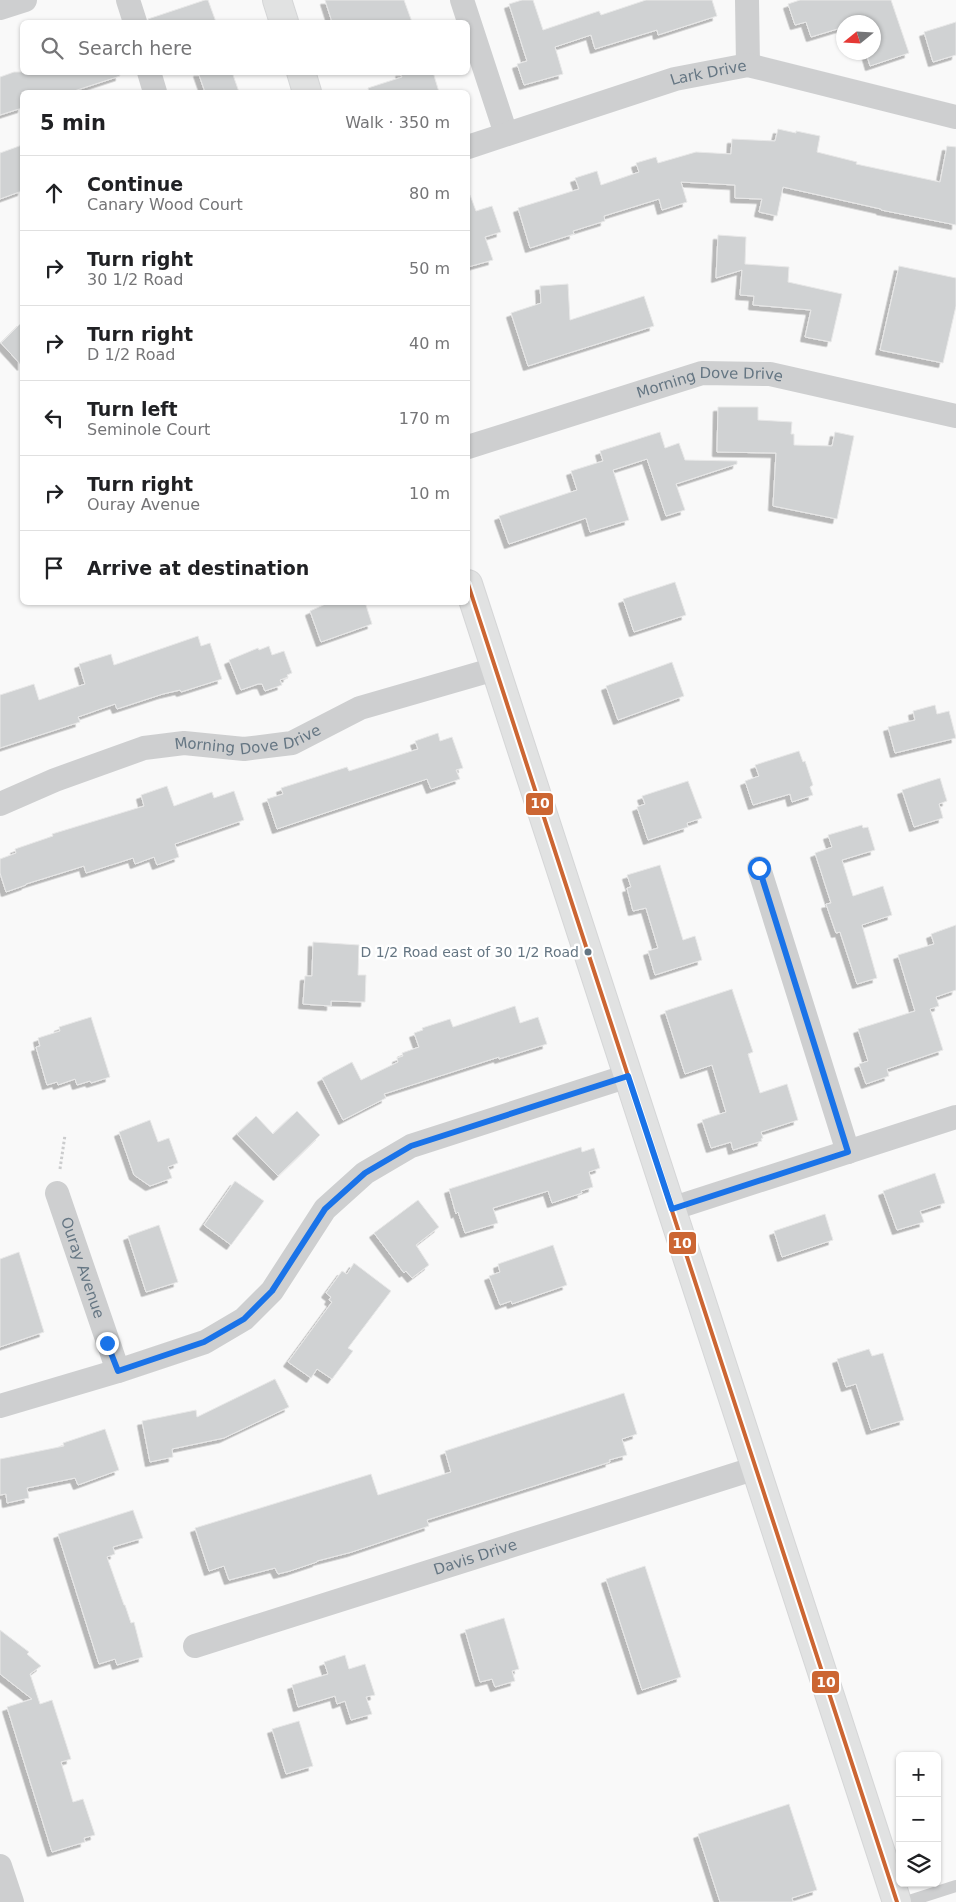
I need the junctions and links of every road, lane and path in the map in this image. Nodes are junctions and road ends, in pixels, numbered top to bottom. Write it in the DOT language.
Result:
graph roads {
  1 [pos="25,0"];
  2 [pos="128,0"];
  3 [pos="277,0"];
  4 [pos="462,0"];
  5 [pos="747,0"];
  6 [pos="0,8"];
  7 [pos="134,20"];
  8 [pos="283,20"];
  9 [pos="469,20"];
  10 [pos="470,24"];
  11 [pos="748,65"];
  12 [pos="150,75"];
  13 [pos="302,75"];
  14 [pos="154,90"];
  15 [pos="306,90"];
  16 [pos="956,117"];
  17 [pos="506,134"];
  18 [pos="470,146"];
  19 [pos="956,416"];
  20 [pos="470,446"];
  21 [pos="470,590"];
  22 [pos="495,669"];
  23 [pos="0,804"];
  24 [pos="759,868"];
  25 [pos="628,1076"];
  26 [pos="956,1117"];
  27 [pos="848,1152"];
  28 [pos="57,1193"];
  29 [pos="672,1209"];
  30 [pos="118,1371"];
  31 [pos="0,1406"];
  32 [pos="756,1468"];
  33 [pos="195,1646"];
  34 [pos="0,1866"];
  35 [pos="956,1886"];
  36 [pos="12,1902"];
  37 [pos="897,1902"];
  38 [pos="906,1902"];
  1 -- 6 [label="street"];
  2 -- 7 [label="street"];
  3 -- 8 [label="main road"];
  4 -- 9 [label="street"];
  5 -- 11 [label="street"];
  10 -- 17 [label="street"];
  11 -- 16 [label="street, Lark Drive"];
  11 -- 17 [label="street, Lark Drive"];
  12 -- 14 [label="street"];
  13 -- 15 [label="main road"];
  17 -- 18 [label="street, Lark Drive"];
  19 -- 20 [label="street, Morning Dove Drive"];
  21 -- 22 [label="main road"];
  22 -- 23 [label="street, Morning Dove Drive"];
  22 -- 25 [label="main road"];
  24 -- 27 [label="street"];
  25 -- 29 [label="main road"];
  25 -- 30 [label="street"];
  26 -- 27 [label="street"];
  27 -- 29 [label="street"];
  28 -- 30 [label="street, Ouray Avenue"];
  29 -- 32 [label="main road"];
  30 -- 31 [label="street"];
  32 -- 33 [label="street, Davis Drive"];
  32 -- 37 [label="main road"];
  34 -- 36 [label="street"];
  35 -- 38 [label="lane"];
}
